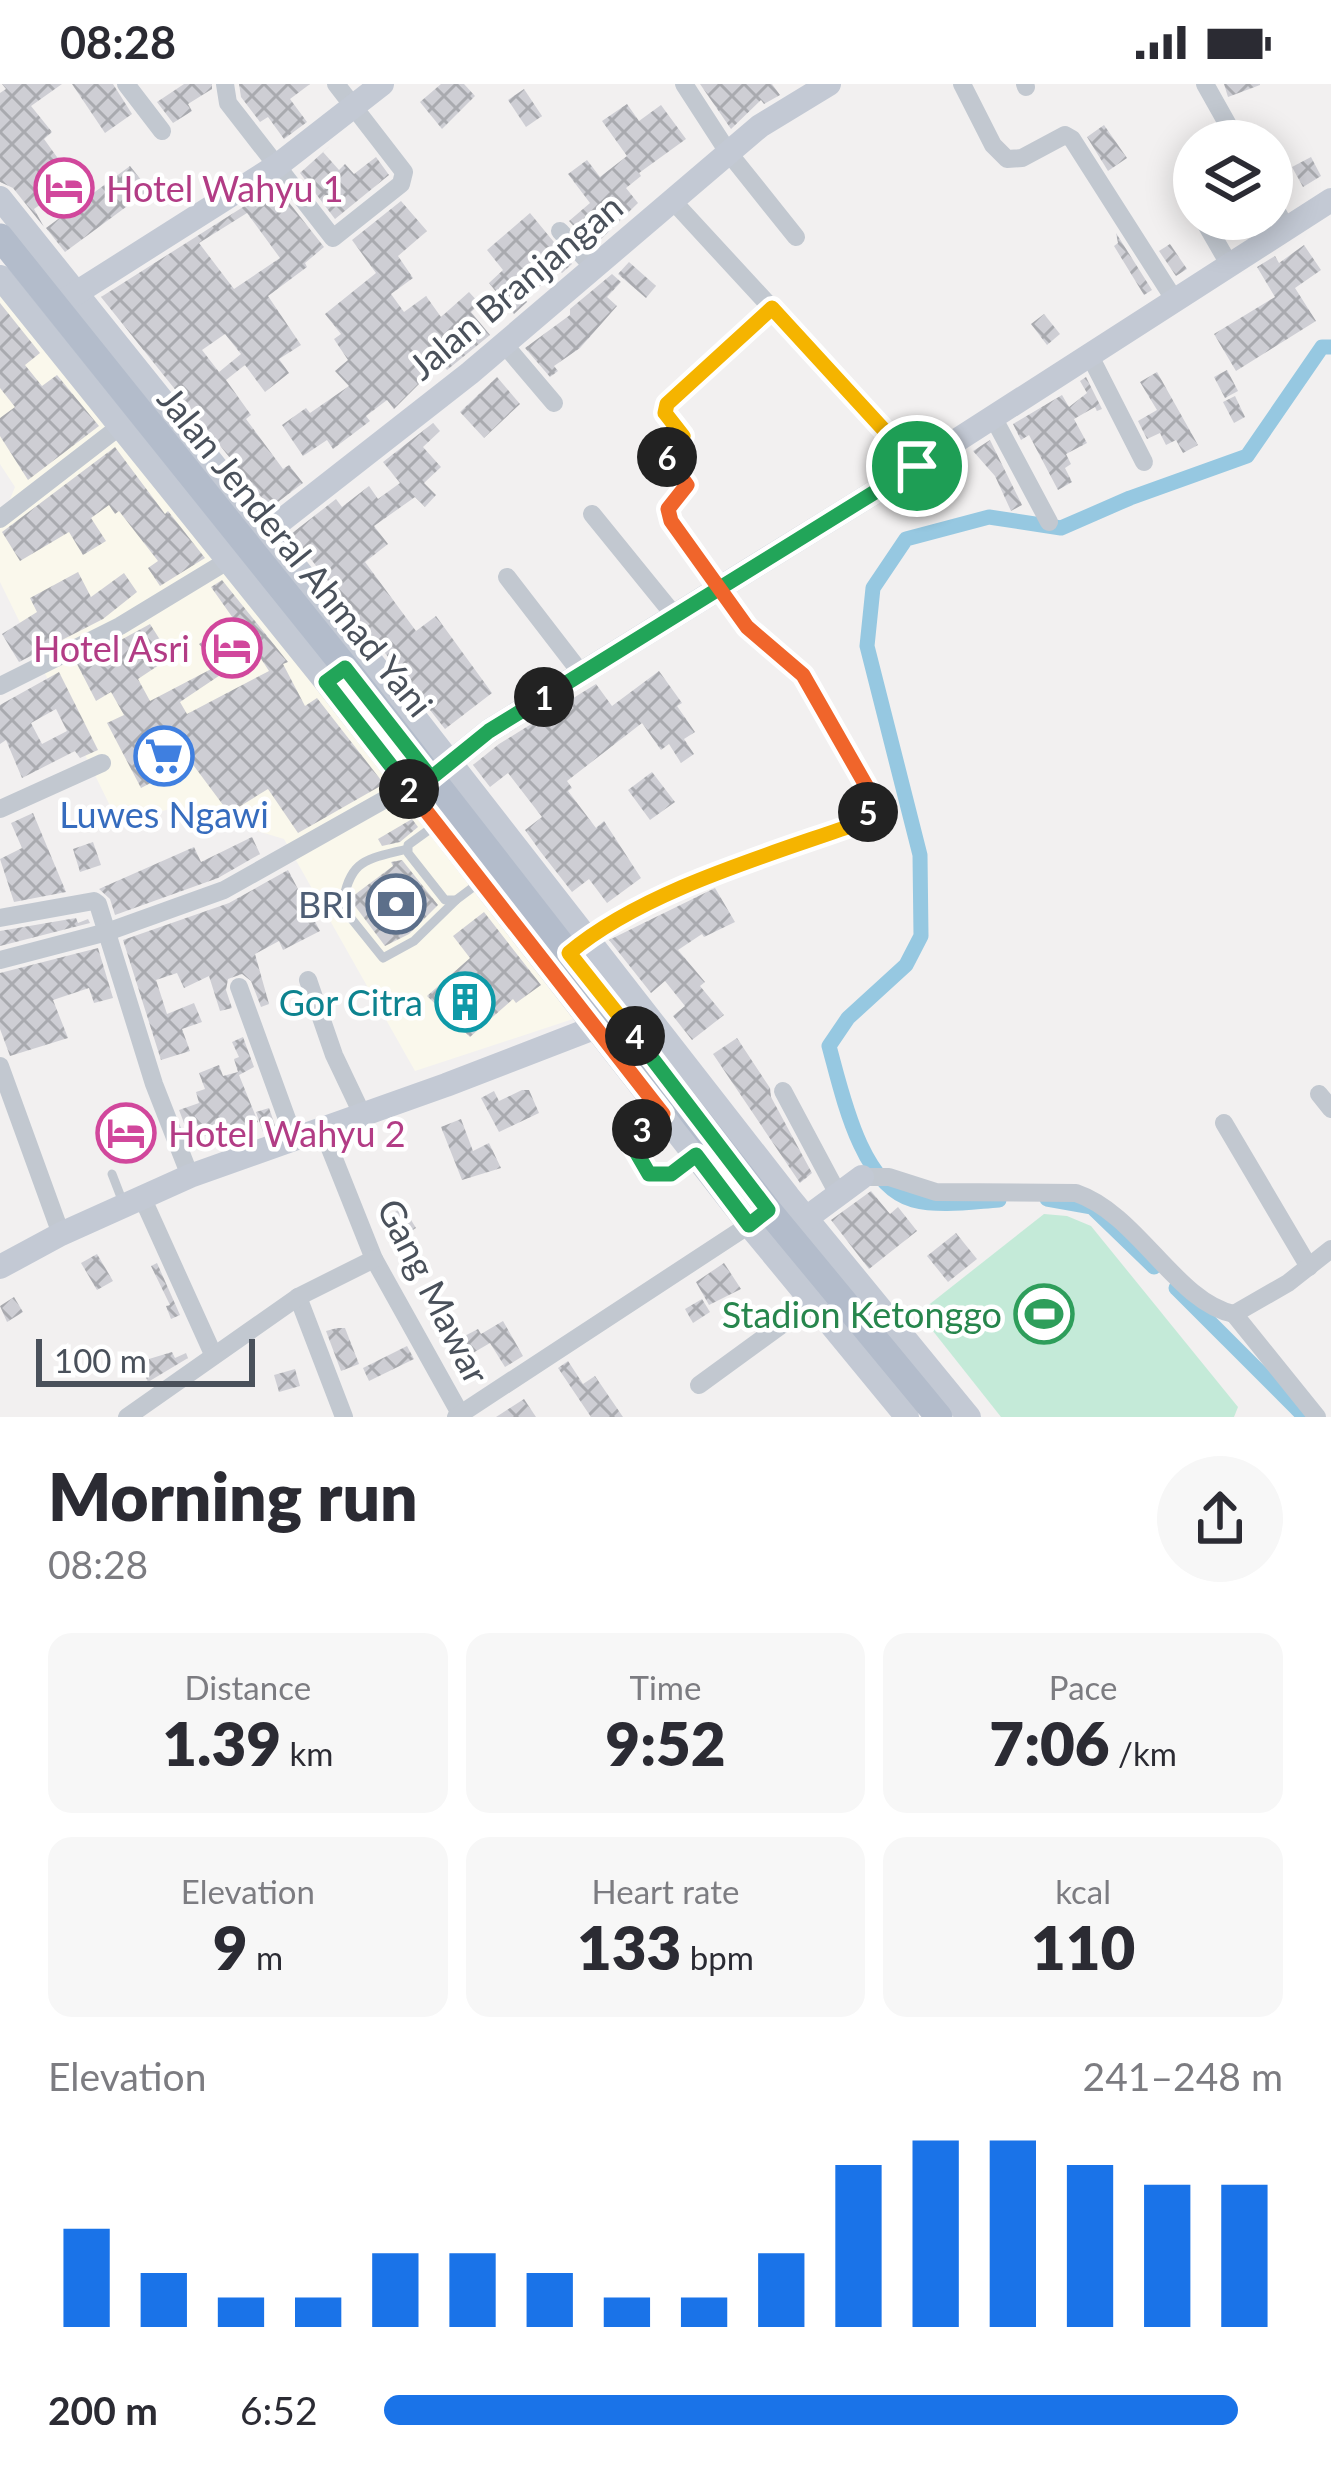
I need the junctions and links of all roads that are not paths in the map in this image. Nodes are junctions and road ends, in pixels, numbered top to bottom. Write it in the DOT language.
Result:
graph roads {
  1 [pos="126,84"];
  2 [pos="225,84"];
  3 [pos="336,84"];
  4 [pos="382,84"];
  5 [pos="684,84"];
  6 [pos="828,84"];
  7 [pos="962,84"];
  8 [pos="1205,84"];
  9 [pos="355,107"];
  10 [pos="1225,120"];
  11 [pos="162,131"];
  12 [pos="728,152"];
  13 [pos="278,165"];
  14 [pos="0,198"];
  15 [pos="1331,200"];
  16 [pos="673,201"];
  17 [pos="1293,223"];
  18 [pos="560,231"];
  19 [pos="0,237"];
  20 [pos="796,237"];
  21 [pos="1215,240"];
  22 [pos="1266,240"];
  23 [pos="1228,264"];
  24 [pos="594,268"];
  25 [pos="0,277"];
  26 [pos="1174,299"];
  27 [pos="65,300"];
  28 [pos="772,308"];
  29 [pos="504,344"];
  30 [pos="1089,354"];
  31 [pos="554,403"];
  32 [pos="138,412"];
  33 [pos="993,417"];
  34 [pos="1144,462"];
  35 [pos="917,466"];
  36 [pos="592,514"];
  37 [pos="0,519"];
  38 [pos="1049,522"];
  39 [pos="248,547"];
  40 [pos="507,577"];
  41 [pos="719,589"];
  42 [pos="674,615"];
  43 [pos="581,673"];
  44 [pos="0,686"];
  45 [pos="102,763"];
  46 [pos="429,776"];
  47 [pos="0,809"];
  48 [pos="446,818"];
  49 [pos="407,849"];
  50 [pos="491,873"];
  51 [pos="456,900"];
  52 [pos="0,919"];
  53 [pos="106,932"];
  54 [pos="578,945"];
  55 [pos="0,960"];
  56 [pos="308,980"];
  57 [pos="239,987"];
  58 [pos="606,1018"];
  59 [pos="0,1066"];
  60 [pos="783,1091"];
  61 [pos="663,1114"];
  62 [pos="363,1116"];
  63 [pos="1224,1124"];
  64 [pos="323,1131"];
  65 [pos="295,1141"];
  66 [pos="696,1155"];
  67 [pos="112,1174"];
  68 [pos="190,1176"];
  69 [pos="862,1177"];
  70 [pos="838,1194"];
  71 [pos="133,1201"];
  72 [pos="759,1217"];
  73 [pos="796,1225"];
  74 [pos="61,1234"];
  75 [pos="1331,1249"];
  76 [pos="374,1259"];
  77 [pos="0,1267"];
  78 [pos="1309,1267"];
  79 [pos="298,1297"];
  80 [pos="813,1302"];
  81 [pos="1234,1314"];
  82 [pos="213,1354"];
  83 [pos="699,1385"];
  84 [pos="459,1416"];
  85 [pos="938,1416"];
  86 [pos="127,1417"];
  87 [pos="344,1417"];
  88 [pos="908,1417"];
  89 [pos="969,1417"];
  90 [pos="1317,1417"];
  1 -- 11 [label="street"];
  2 -- 13 [label="street"];
  3 -- 9 [label="street"];
  4 -- 9 [label="street"];
  5 -- 12 [label="street"];
  6 -- 12 [label="street, Jalan Branjangan"];
  7 -- 26 [label="street"];
  8 -- 10 [label="street"];
  9 -- 13 [label="street"];
  9 -- 13 [label="street"];
  12 -- 16 [label="street, Jalan Branjangan"];
  12 -- 20 [label="street"];
  13 -- 27 [label="street"];
  14 -- 27 [label="street"];
  15 -- 17 [label="street"];
  16 -- 24 [label="street, Jalan Branjangan"];
  16 -- 28 [label="street"];
  18 -- 24 [label="street"];
  19 -- 27 [label="main road, Jalan Jenderal Ahmad Yani"];
  21 -- 23 [label="street"];
  22 -- 23 [label="street"];
  23 -- 26 [label="street"];
  24 -- 29 [label="street, Jalan Branjangan"];
  25 -- 32 [label="street"];
  26 -- 30 [label="street"];
  27 -- 32 [label="main road, Jalan Jenderal Ahmad Yani"];
  28 -- 35 [label="street"];
  28 -- 41 [label="street"];
  29 -- 31 [label="street"];
  29 -- 39 [label="street, Jalan Branjangan"];
  30 -- 33 [label="street"];
  30 -- 34 [label="street"];
  32 -- 37 [label="street"];
  32 -- 39 [label="main road, Jalan Jenderal Ahmad Yani"];
  33 -- 35 [label="street"];
  33 -- 38 [label="street"];
  35 -- 41 [label="street"];
  36 -- 42 [label="street"];
  39 -- 44 [label="street"];
  39 -- 46 [label="street"];
  39 -- 46 [label="main road, Jalan Jenderal Ahmad Yani"];
  40 -- 43 [label="street"];
  41 -- 42 [label="street"];
  41 -- 54 [label="street"];
  42 -- 43 [label="street"];
  43 -- 46 [label="street"];
  45 -- 47 [label="street"];
  46 -- 48 [label="main road, Jalan Jenderal Ahmad Yani"];
  46 -- 53 [label="street"];
  46 -- 54 [label="street"];
  48 -- 49 [label="lane"];
  48 -- 50 [label="main road, Jalan Jenderal Ahmad Yani"];
  49 -- 51 [label="lane"];
  49 -- 51 [label="lane"];
  50 -- 51 [label="lane"];
  50 -- 54 [label="main road, Jalan Jenderal Ahmad Yani"];
  50 -- 58 [label="street"];
  52 -- 53 [label="street"];
  53 -- 55 [label="street"];
  53 -- 68 [label="street"];
  54 -- 58 [label="main road, Jalan Jenderal Ahmad Yani"];
  54 -- 73 [label="street"];
  56 -- 62 [label="street"];
  57 -- 65 [label="street"];
  58 -- 61 [label="street"];
  58 -- 62 [label="street"];
  58 -- 72 [label="main road, Jalan Jenderal Ahmad Yani"];
  59 -- 74 [label="street"];
  60 -- 70 [label="street"];
  61 -- 66 [label="street"];
  61 -- 66 [label="lane"];
  62 -- 64 [label="street"];
  63 -- 78 [label="street"];
  64 -- 65 [label="street"];
  64 -- 76 [label="street, Gang Mawar"];
  65 -- 68 [label="street"];
  66 -- 72 [label="street"];
  67 -- 71 [label="lane"];
  68 -- 71 [label="street"];
  69 -- 70 [label="street"];
  69 -- 81 [label="street"];
  70 -- 73 [label="street"];
  71 -- 74 [label="street"];
  71 -- 82 [label="street"];
  72 -- 73 [label="main road, Jalan Jenderal Ahmad Yani"];
  72 -- 80 [label="street"];
  72 -- 84 [label="street"];
  73 -- 85 [label="main road, Jalan Jenderal Ahmad Yani"];
  73 -- 89 [label="street"];
  74 -- 77 [label="street"];
  75 -- 78 [label="street"];
  76 -- 79 [label="street"];
  76 -- 84 [label="street, Gang Mawar"];
  78 -- 81 [label="street"];
  79 -- 82 [label="street"];
  79 -- 87 [label="street"];
  80 -- 83 [label="street"];
  80 -- 88 [label="street"];
  81 -- 90 [label="street"];
  82 -- 86 [label="street"];
}
